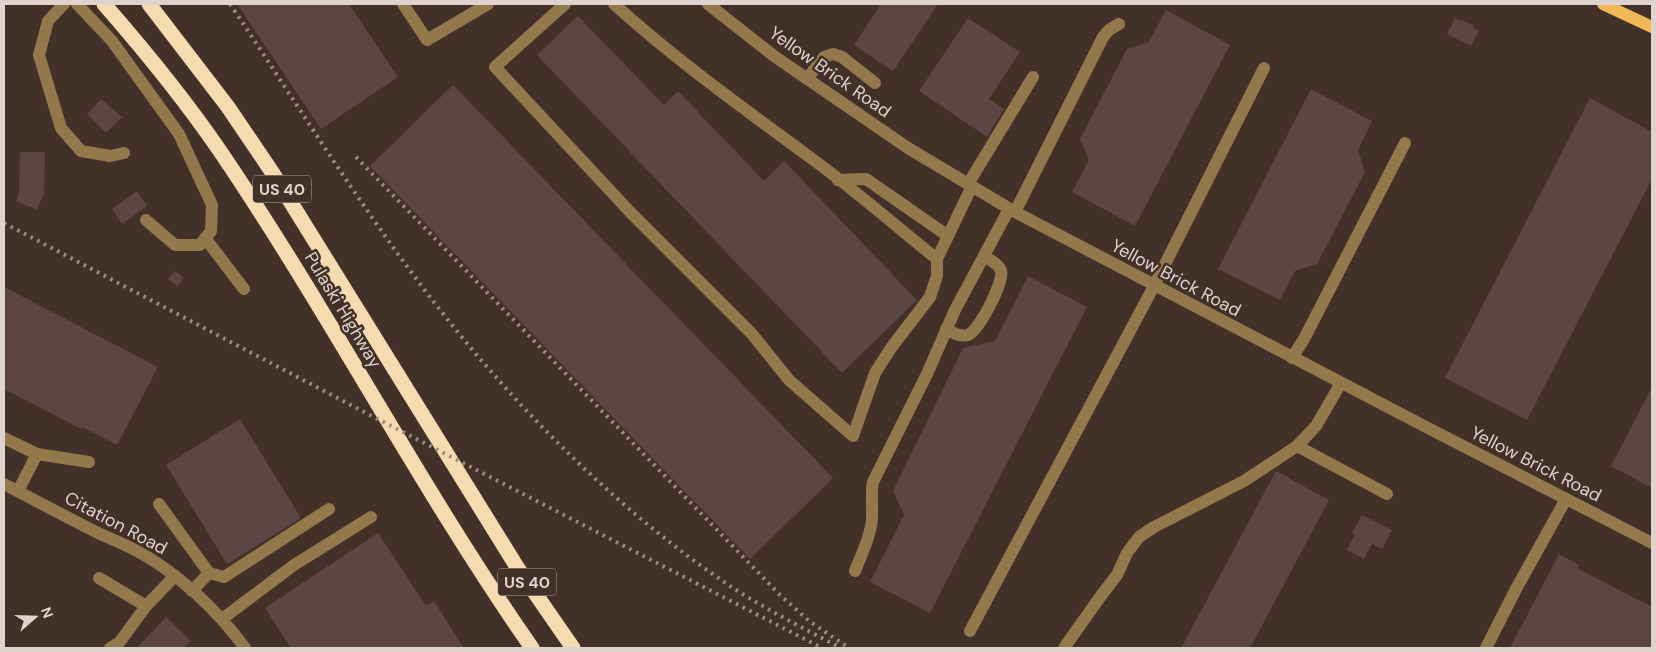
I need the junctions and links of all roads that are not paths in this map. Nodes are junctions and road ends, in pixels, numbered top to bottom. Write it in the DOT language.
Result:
graph roads {
  1 [pos="64,4"];
  2 [pos="77,4"];
  3 [pos="104,4"];
  4 [pos="149,4"];
  5 [pos="403,4"];
  6 [pos="488,4"];
  7 [pos="565,4"];
  8 [pos="614,4"];
  9 [pos="708,4"];
  10 [pos="1604,4"];
  11 [pos="1119,24"];
  12 [pos="1652,27"];
  13 [pos="1264,68"];
  14 [pos="1033,77"];
  15 [pos="807,79"];
  16 [pos="875,83"];
  17 [pos="1405,143"];
  18 [pos="124,153"];
  19 [pos="838,180"];
  20 [pos="970,185"];
  21 [pos="1012,210"];
  22 [pos="146,220"];
  23 [pos="948,236"];
  24 [pos="206,238"];
  25 [pos="984,256"];
  26 [pos="937,259"];
  27 [pos="1154,286"];
  28 [pos="244,289"];
  29 [pos="946,329"];
  30 [pos="1292,358"];
  31 [pos="1341,383"];
  32 [pos="4,438"];
  33 [pos="1298,446"];
  34 [pos="37,454"];
  35 [pos="89,462"];
  36 [pos="4,484"];
  37 [pos="18,491"];
  38 [pos="1387,494"];
  39 [pos="1566,499"];
  40 [pos="159,504"];
  41 [pos="329,509"];
  42 [pos="371,517"];
  43 [pos="1652,543"];
  44 [pos="855,571"];
  45 [pos="209,573"];
  46 [pos="175,576"];
  47 [pos="99,578"];
  48 [pos="192,590"];
  49 [pos="146,606"];
  50 [pos="222,619"];
  51 [pos="970,631"];
  52 [pos="110,648"];
  53 [pos="245,648"];
  54 [pos="532,648"];
  55 [pos="573,648"];
  56 [pos="1064,648"];
  57 [pos="1486,648"];
  1 -- 18 [label="street"];
  2 -- 24 [label="street"];
  3 -- 54 [label="highway, Pulaski Highway / US 40"];
  4 -- 55 [label="highway, Pulaski Highway / US 40"];
  5 -- 6 [label="street"];
  7 -- 26 [label="street"];
  8 -- 19 [label="street"];
  9 -- 15 [label="street, Yellow Brick Road"];
  10 -- 12 [label="main road"];
  11 -- 21 [label="street"];
  13 -- 27 [label="street"];
  14 -- 20 [label="street"];
  15 -- 16 [label="street"];
  15 -- 20 [label="street, Yellow Brick Road"];
  17 -- 30 [label="street"];
  19 -- 23 [label="street"];
  19 -- 26 [label="street"];
  20 -- 21 [label="street, Yellow Brick Road"];
  20 -- 23 [label="street"];
  21 -- 25 [label="street"];
  21 -- 27 [label="street, Yellow Brick Road"];
  22 -- 24 [label="street"];
  23 -- 26 [label="street"];
  24 -- 28 [label="street"];
  25 -- 29 [label="street"];
  25 -- 29 [label="street"];
  27 -- 30 [label="street, Yellow Brick Road"];
  27 -- 51 [label="street"];
  29 -- 44 [label="street"];
  30 -- 31 [label="street, Yellow Brick Road"];
  31 -- 33 [label="street"];
  31 -- 39 [label="street, Yellow Brick Road"];
  32 -- 34 [label="street"];
  33 -- 38 [label="street"];
  33 -- 56 [label="street"];
  34 -- 35 [label="street"];
  34 -- 37 [label="street"];
  36 -- 37 [label="street, Citation Road"];
  37 -- 46 [label="street, Citation Road"];
  39 -- 43 [label="street, Yellow Brick Road"];
  39 -- 57 [label="street"];
  40 -- 45 [label="street"];
  41 -- 45 [label="street"];
  42 -- 50 [label="street"];
  45 -- 48 [label="street"];
  46 -- 48 [label="street, Citation Road"];
  46 -- 49 [label="street"];
  47 -- 49 [label="street"];
  48 -- 50 [label="street, Citation Road"];
  49 -- 52 [label="street"];
  50 -- 53 [label="street, Citation Road"];
}
